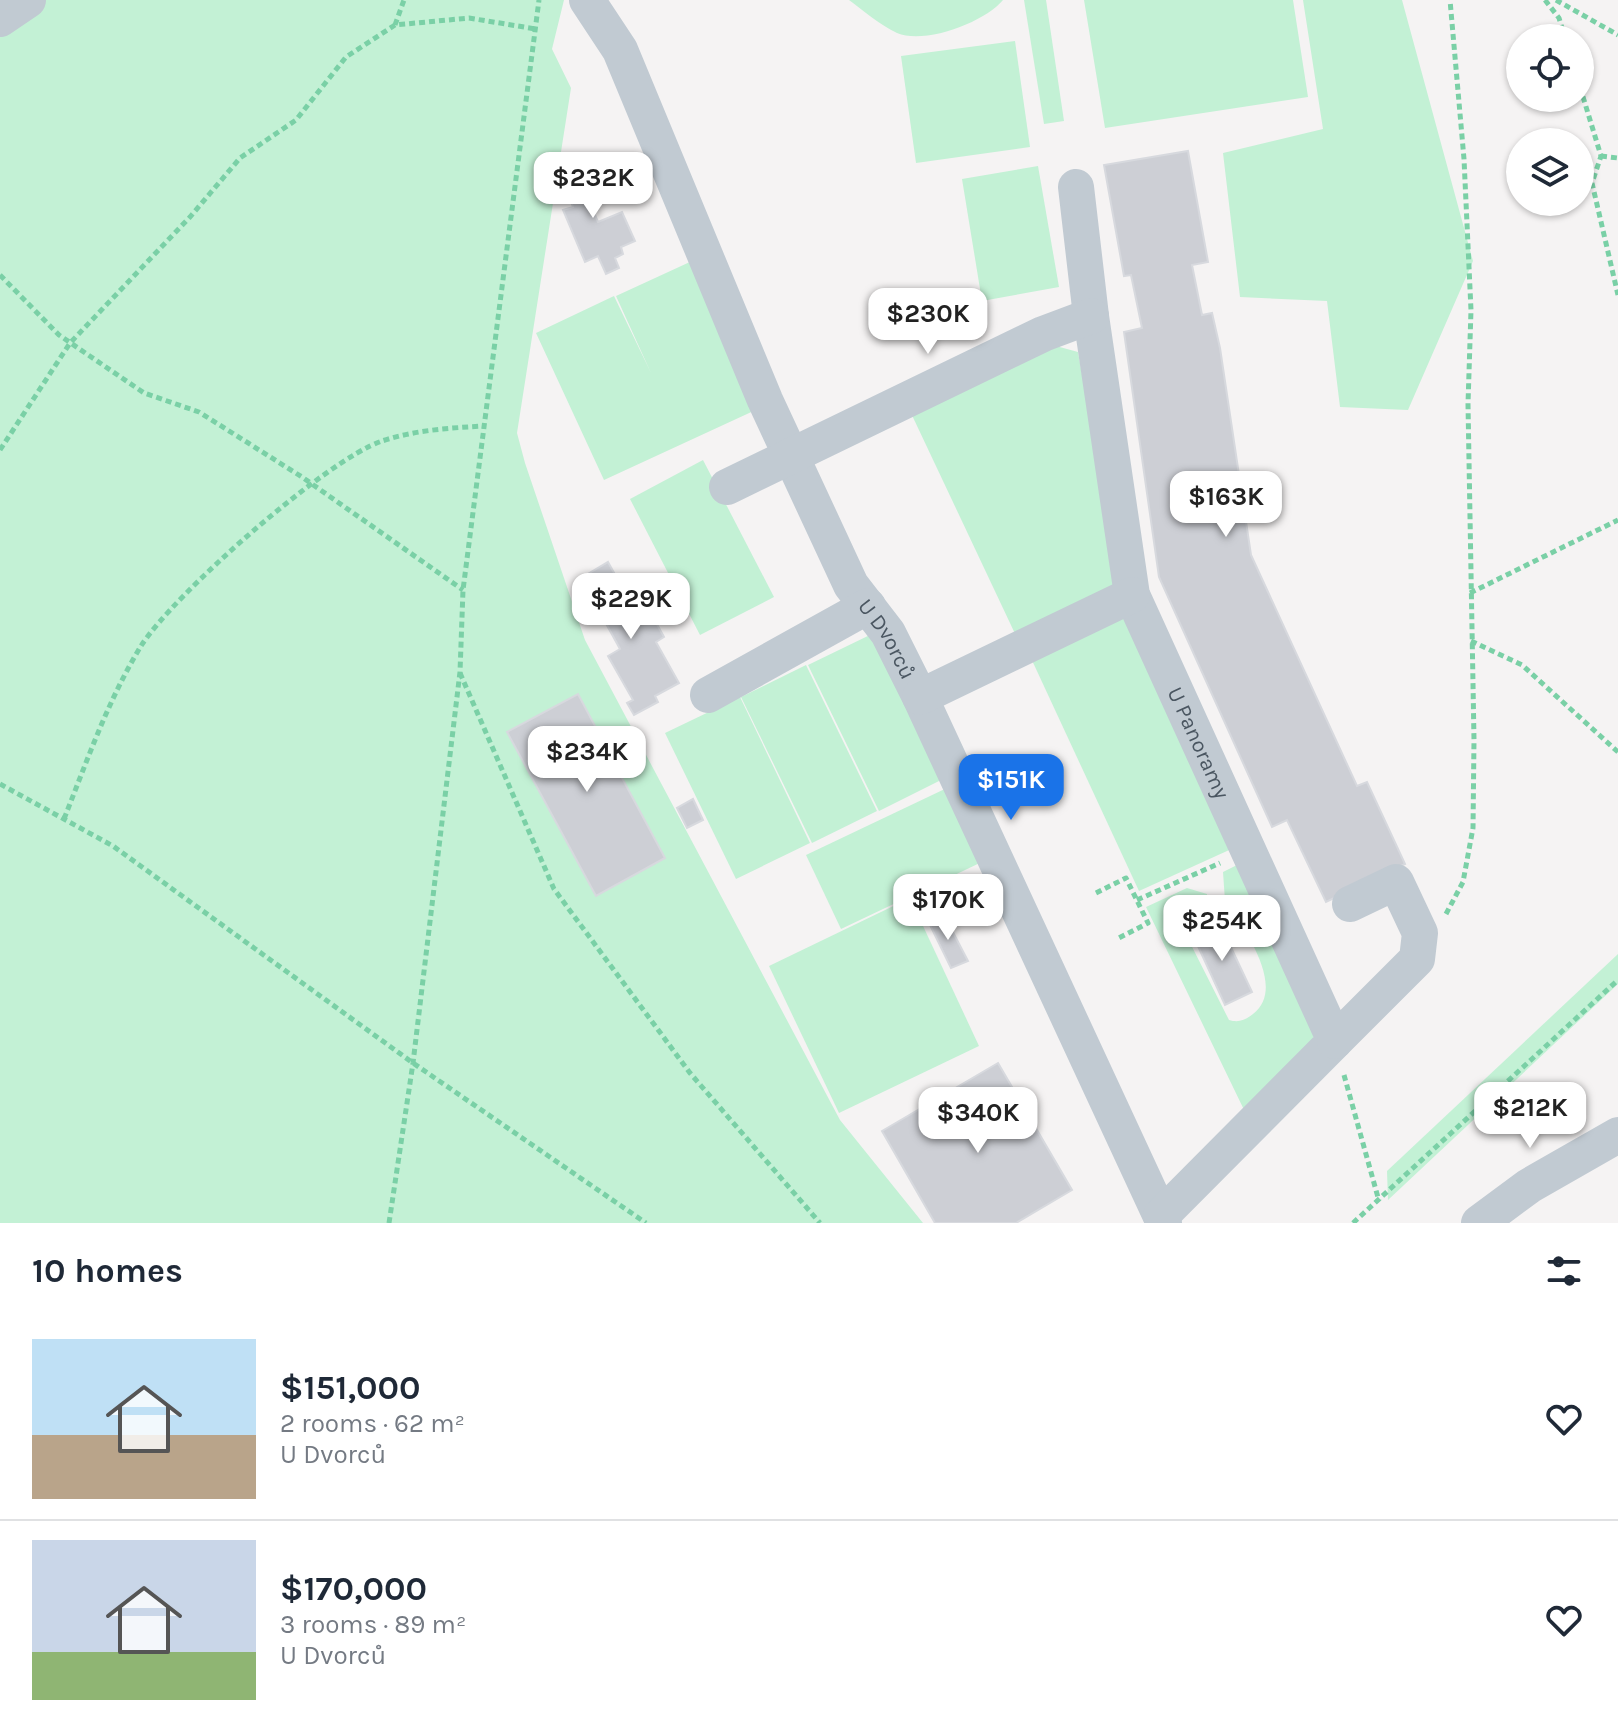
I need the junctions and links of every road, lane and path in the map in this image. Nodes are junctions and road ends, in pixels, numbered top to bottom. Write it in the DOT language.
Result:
graph roads {
  1 [pos="28,0"];
  2 [pos="404,0"];
  3 [pos="539,0"];
  4 [pos="587,0"];
  5 [pos="611,0"];
  6 [pos="1450,0"];
  7 [pos="1545,0"];
  8 [pos="1556,0"];
  9 [pos="0,19"];
  10 [pos="1561,24"];
  11 [pos="395,25"];
  12 [pos="536,29"];
  13 [pos="1618,35"];
  14 [pos="620,50"];
  15 [pos="1588,112"];
  16 [pos="1601,156"];
  17 [pos="1618,158"];
  18 [pos="1076,187"];
  19 [pos="0,275"];
  20 [pos="1618,295"];
  21 [pos="1090,310"];
  22 [pos="70,343"];
  23 [pos="484,426"];
  24 [pos="0,450"];
  25 [pos="790,454"];
  26 [pos="312,484"];
  27 [pos="727,487"];
  28 [pos="1618,520"];
  29 [pos="463,590"];
  30 [pos="1470,593"];
  31 [pos="1132,595"];
  32 [pos="868,606"];
  33 [pos="1471,641"];
  34 [pos="460,672"];
  35 [pos="708,695"];
  36 [pos="920,697"];
  37 [pos="1618,752"];
  38 [pos="0,784"];
  39 [pos="64,819"];
  40 [pos="1225,861"];
  41 [pos="1096,893"];
  42 [pos="1137,900"];
  43 [pos="1350,904"];
  44 [pos="1420,933"];
  45 [pos="1117,939"];
  46 [pos="1618,980"];
  47 [pos="1335,1041"];
  48 [pos="413,1063"];
  49 [pos="1618,1135"];
  50 [pos="1379,1201"];
  51 [pos="1163,1220"];
  52 [pos="389,1223"];
  53 [pos="646,1223"];
  54 [pos="820,1223"];
  55 [pos="1353,1223"];
  56 [pos="1479,1223"];
  1 -- 9 [label="street"];
  2 -- 11 [label="path"];
  3 -- 12 [label="path"];
  4 -- 14 [label="street"];
  5 -- 14 [label="street"];
  6 -- 30 [label="path"];
  7 -- 10 [label="path"];
  8 -- 13 [label="path"];
  11 -- 12 [label="path"];
  11 -- 22 [label="path"];
  12 -- 23 [label="path"];
  14 -- 25 [label="street, U Dvorců"];
  15 -- 16 [label="path"];
  16 -- 17 [label="path"];
  16 -- 20 [label="path"];
  18 -- 21 [label="street, U Panoramy"];
  19 -- 22 [label="path"];
  21 -- 25 [label="street"];
  21 -- 31 [label="street, U Panoramy"];
  22 -- 24 [label="path"];
  22 -- 26 [label="path"];
  23 -- 26 [label="path"];
  23 -- 29 [label="path"];
  25 -- 27 [label="street"];
  25 -- 32 [label="street, U Dvorců"];
  26 -- 29 [label="path"];
  26 -- 39 [label="path"];
  28 -- 30 [label="path"];
  29 -- 34 [label="path"];
  30 -- 33 [label="path"];
  31 -- 36 [label="street"];
  31 -- 47 [label="street, U Panoramy"];
  32 -- 35 [label="street"];
  32 -- 36 [label="street, U Dvorců"];
  33 -- 37 [label="path"];
  33 -- 44 [label="path"];
  34 -- 48 [label="path"];
  34 -- 54 [label="path"];
  36 -- 51 [label="street, U Dvorců"];
  38 -- 39 [label="path"];
  39 -- 48 [label="path"];
  40 -- 42 [label="path"];
  41 -- 42 [label="path"];
  42 -- 45 [label="path"];
  43 -- 44 [label="street"];
  44 -- 47 [label="street"];
  46 -- 50 [label="path"];
  47 -- 50 [label="path"];
  47 -- 51 [label="street"];
  48 -- 52 [label="path"];
  48 -- 53 [label="path"];
  49 -- 56 [label="street"];
  50 -- 55 [label="path"];
}
